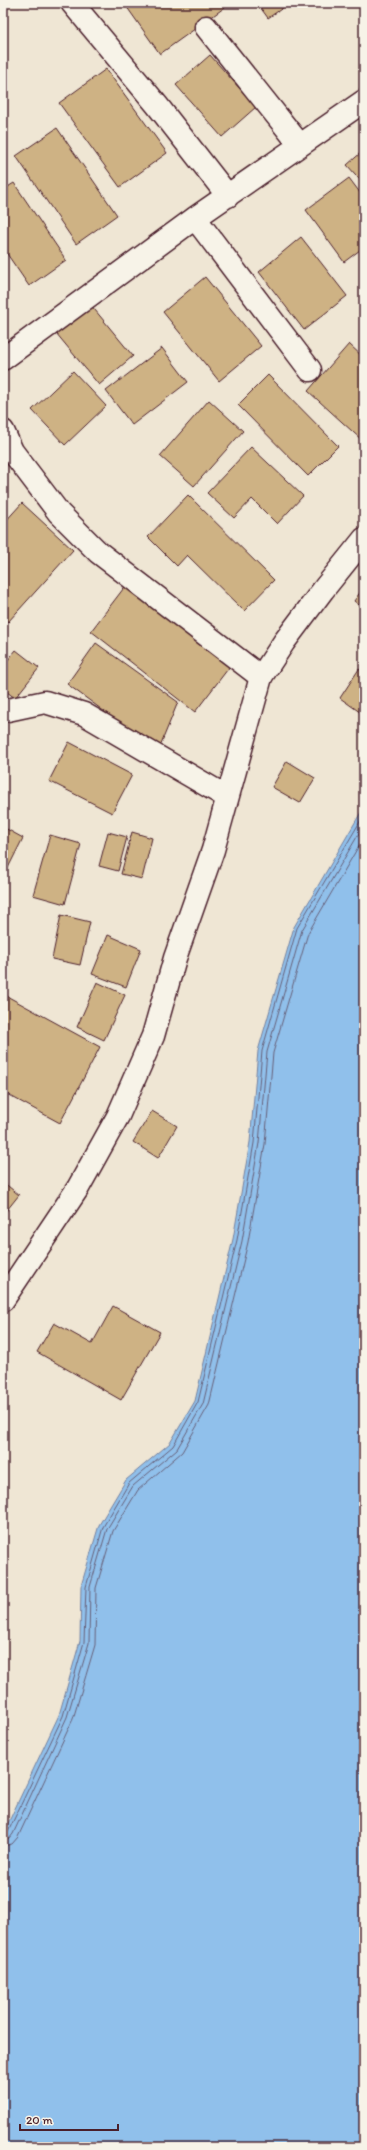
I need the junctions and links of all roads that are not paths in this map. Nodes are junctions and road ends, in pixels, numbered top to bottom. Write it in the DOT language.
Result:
graph roads {
  1 [pos="72,3"];
  2 [pos="206,27"];
  3 [pos="364,101"];
  4 [pos="300,145"];
  5 [pos="228,196"];
  6 [pos="195,218"];
  7 [pos="3,359"];
  8 [pos="310,370"];
  9 [pos="3,431"];
  10 [pos="364,539"];
  11 [pos="261,677"];
  12 [pos="3,711"];
  13 [pos="227,797"];
  14 [pos="3,1300"];
  1 -- 5 [label="main road"];
  2 -- 4 [label="main road"];
  3 -- 4 [label="main road"];
  4 -- 5 [label="main road"];
  5 -- 6 [label="main road"];
  6 -- 7 [label="main road"];
  6 -- 8 [label="main road"];
  9 -- 11 [label="main road"];
  10 -- 11 [label="main road"];
  11 -- 13 [label="main road"];
  12 -- 13 [label="main road"];
  13 -- 14 [label="main road"];
}
